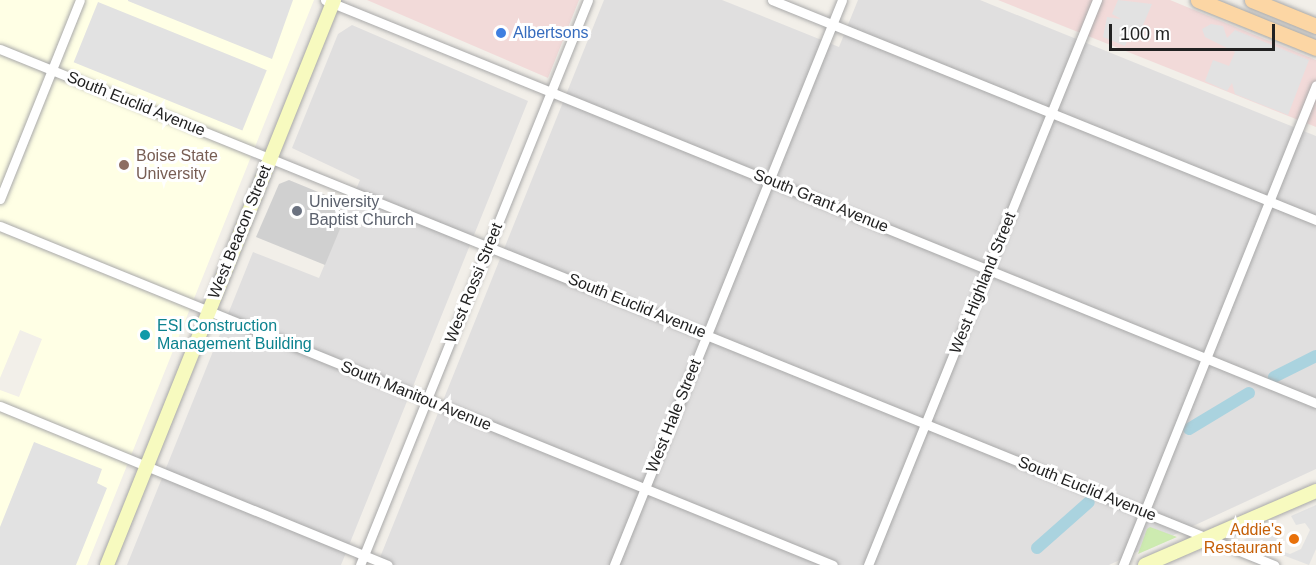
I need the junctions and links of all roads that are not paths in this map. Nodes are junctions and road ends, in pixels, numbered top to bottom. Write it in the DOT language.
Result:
graph roads {
  1 [pos="80,0"];
  2 [pos="588,0"];
  3 [pos="772,0"];
  4 [pos="842,0"];
  5 [pos="1097,0"];
  6 [pos="1198,0"];
  7 [pos="1252,0"];
  8 [pos="331,1"];
  9 [pos="832,24"];
  10 [pos="1316,26"];
  11 [pos="1316,48"];
  12 [pos="0,49"];
  13 [pos="52,70"];
  14 [pos="1316,85"];
  15 [pos="551,91"];
  16 [pos="1051,113"];
  17 [pos="270,158"];
  18 [pos="770,180"];
  19 [pos="0,199"];
  20 [pos="1269,201"];
  21 [pos="1316,220"];
  22 [pos="0,226"];
  23 [pos="489,246"];
  24 [pos="988,268"];
  25 [pos="209,311"];
  26 [pos="707,334"];
  27 [pos="1206,358"];
  28 [pos="427,400"];
  29 [pos="1316,403"];
  30 [pos="0,406"];
  31 [pos="926,423"];
  32 [pos="147,466"];
  33 [pos="645,489"];
  34 [pos="1316,491"];
  35 [pos="1144,512"];
  36 [pos="1208,539"];
  37 [pos="364,555"];
  38 [pos="107,565"];
  39 [pos="360,565"];
  40 [pos="388,565"];
  41 [pos="614,565"];
  42 [pos="833,565"];
  43 [pos="868,565"];
  44 [pos="1123,565"];
  45 [pos="1145,565"];
  46 [pos="1274,565"];
  1 -- 13 [label="street"];
  2 -- 15 [label="street, West Rossi Street"];
  3 -- 9 [label="street"];
  4 -- 9 [label="street, West Hale Street"];
  5 -- 16 [label="street, West Highland Street"];
  6 -- 11 [label="main road"];
  7 -- 10 [label="main road"];
  8 -- 15 [label="street, South Grant Avenue"];
  8 -- 17 [label="street, West Beacon Street"];
  9 -- 16 [label="street"];
  9 -- 18 [label="street, West Hale Street"];
  12 -- 13 [label="street, South Euclid Avenue"];
  13 -- 17 [label="street, South Euclid Avenue"];
  13 -- 19 [label="street"];
  14 -- 20 [label="street"];
  15 -- 18 [label="street, South Grant Avenue"];
  15 -- 23 [label="street, West Rossi Street"];
  16 -- 20 [label="street"];
  16 -- 24 [label="street, West Highland Street"];
  17 -- 23 [label="street, South Euclid Avenue"];
  17 -- 25 [label="street, West Beacon Street"];
  18 -- 24 [label="street, South Grant Avenue"];
  18 -- 26 [label="street, West Hale Street"];
  20 -- 21 [label="street"];
  20 -- 27 [label="street"];
  22 -- 25 [label="street, South Manitou Avenue"];
  23 -- 26 [label="street, South Euclid Avenue"];
  23 -- 28 [label="street, West Rossi Street"];
  24 -- 27 [label="street, South Grant Avenue"];
  24 -- 31 [label="street, West Highland Street"];
  25 -- 28 [label="street, South Manitou Avenue"];
  25 -- 32 [label="street, West Beacon Street"];
  26 -- 31 [label="street, South Euclid Avenue"];
  26 -- 33 [label="street, West Hale Street"];
  27 -- 29 [label="street, South Grant Avenue"];
  27 -- 35 [label="street"];
  28 -- 33 [label="street, South Manitou Avenue"];
  28 -- 37 [label="street, West Rossi Street"];
  30 -- 32 [label="street"];
  31 -- 35 [label="street, South Euclid Avenue"];
  31 -- 43 [label="street, West Highland Street"];
  32 -- 37 [label="street"];
  32 -- 38 [label="street, West Beacon Street"];
  33 -- 41 [label="street, West Hale Street"];
  33 -- 42 [label="street, South Manitou Avenue"];
  34 -- 36 [label="street"];
  35 -- 36 [label="street, South Euclid Avenue"];
  35 -- 44 [label="street"];
  36 -- 45 [label="street"];
  36 -- 46 [label="street, South Euclid Avenue"];
  37 -- 39 [label="street, West Rossi Street"];
  37 -- 40 [label="street"];
}
